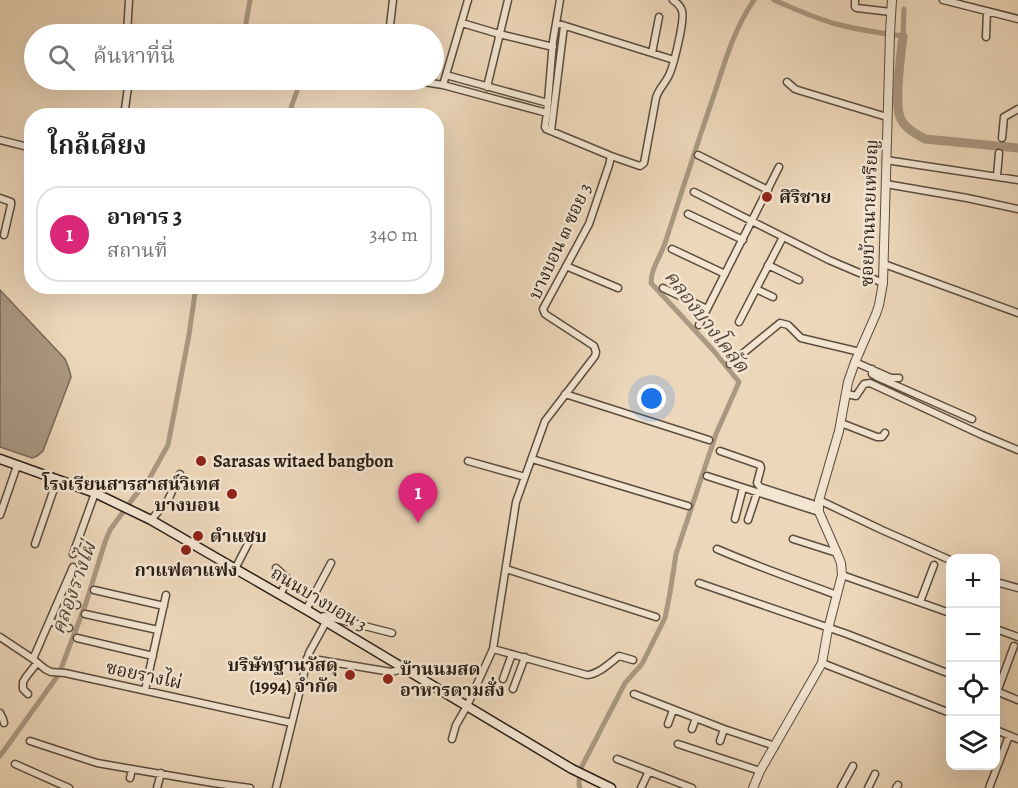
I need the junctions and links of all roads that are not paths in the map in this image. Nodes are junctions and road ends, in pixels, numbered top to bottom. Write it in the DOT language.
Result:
graph roads {
  1 [pos="129,0"];
  2 [pos="393,0"];
  3 [pos="468,0"];
  4 [pos="508,0"];
  5 [pos="561,0"];
  6 [pos="673,0"];
  7 [pos="855,0"];
  8 [pos="892,0"];
  9 [pos="943,0"];
  10 [pos="987,11"];
  11 [pos="891,12"];
  12 [pos="659,17"];
  13 [pos="1018,19"];
  14 [pos="462,22"];
  15 [pos="555,23"];
  16 [pos="128,24"];
  17 [pos="390,24"];
  18 [pos="564,26"];
  19 [pos="499,34"];
  20 [pos="986,37"];
  21 [pos="552,47"];
  22 [pos="652,53"];
  23 [pos="674,60"];
  24 [pos="446,75"];
  25 [pos="444,82"];
  26 [pos="787,82"];
  27 [pos="444,86"];
  28 [pos="487,87"];
  29 [pos="127,90"];
  30 [pos="548,103"];
  31 [pos="124,108"];
  32 [pos="1018,109"];
  33 [pos="547,113"];
  34 [pos="887,117"];
  35 [pos="551,131"];
  36 [pos="1002,138"];
  37 [pos="0,140"];
  38 [pos="24,146"];
  39 [pos="999,153"];
  40 [pos="698,154"];
  41 [pos="611,156"];
  42 [pos="886,160"];
  43 [pos="779,167"];
  44 [pos="997,176"];
  45 [pos="1018,180"];
  46 [pos="886,184"];
  47 [pos="768,190"];
  48 [pos="694,192"];
  49 [pos="0,198"];
  50 [pos="1018,209"];
  51 [pos="688,214"];
  52 [pos="753,222"];
  53 [pos="4,235"];
  54 [pos="783,237"];
  55 [pos="743,240"];
  56 [pos="672,249"];
  57 [pos="884,264"];
  58 [pos="768,265"];
  59 [pos="566,266"];
  60 [pos="725,274"];
  61 [pos="799,280"];
  62 [pos="883,283"];
  63 [pos="618,288"];
  64 [pos="663,288"];
  65 [pos="756,289"];
  66 [pos="773,297"];
  67 [pos="707,309"];
  68 [pos="1018,313"];
  69 [pos="739,322"];
  70 [pos="699,326"];
  71 [pos="860,352"];
  72 [pos="855,362"];
  73 [pos="730,364"];
  74 [pos="873,369"];
  75 [pos="899,378"];
  76 [pos="565,394"];
  77 [pos="847,394"];
  78 [pos="972,418"];
  79 [pos="841,423"];
  80 [pos="885,433"];
  81 [pos="708,440"];
  82 [pos="1018,450"];
  83 [pos="720,451"];
  84 [pos="0,459"];
  85 [pos="532,459"];
  86 [pos="468,461"];
  87 [pos="17,466"];
  88 [pos="180,474"];
  89 [pos="707,476"];
  90 [pos="525,477"];
  91 [pos="57,480"];
  92 [pos="743,488"];
  93 [pos="94,493"];
  94 [pos="757,493"];
  95 [pos="688,506"];
  96 [pos="819,506"];
  97 [pos="0,515"];
  98 [pos="735,519"];
  99 [pos="151,520"];
  100 [pos="748,520"];
  101 [pos="253,534"];
  102 [pos="793,538"];
  103 [pos="35,544"];
  104 [pos="717,549"];
  105 [pos="837,553"];
  106 [pos="73,554"];
  107 [pos="946,558"];
  108 [pos="331,563"];
  109 [pos="934,565"];
  110 [pos="73,567"];
  111 [pos="276,567"];
  112 [pos="235,569"];
  113 [pos="506,569"];
  114 [pos="842,575"];
  115 [pos="288,579"];
  116 [pos="1000,583"];
  117 [pos="699,584"];
  118 [pos="1018,588"];
  119 [pos="94,590"];
  120 [pos="305,594"];
  121 [pos="166,595"];
  122 [pos="280,595"];
  123 [pos="837,595"];
  124 [pos="60,598"];
  125 [pos="920,602"];
  126 [pos="77,605"];
  127 [pos="164,606"];
  128 [pos="306,610"];
  129 [pos="946,611"];
  130 [pos="85,614"];
  131 [pos="656,617"];
  132 [pos="323,620"];
  133 [pos="50,621"];
  134 [pos="69,628"];
  135 [pos="828,629"];
  136 [pos="158,630"];
  137 [pos="1000,630"];
  138 [pos="392,633"];
  139 [pos="0,636"];
  140 [pos="1018,637"];
  141 [pos="77,638"];
  142 [pos="1014,646"];
  143 [pos="493,649"];
  144 [pos="512,654"];
  145 [pos="153,656"];
  146 [pos="525,657"];
  147 [pos="307,658"];
  148 [pos="633,660"];
  149 [pos="35,661"];
  150 [pos="822,663"];
  151 [pos="403,669"];
  152 [pos="946,672"];
  153 [pos="502,679"];
  154 [pos="1000,682"];
  155 [pos="513,689"];
  156 [pos="145,690"];
  157 [pos="1000,693"];
  158 [pos="28,694"];
  159 [pos="634,694"];
  160 [pos="1018,700"];
  161 [pos="467,706"];
  162 [pos="673,710"];
  163 [pos="946,711"];
  164 [pos="0,713"];
  165 [pos="696,718"];
  166 [pos="4,723"];
  167 [pos="292,723"];
  168 [pos="668,724"];
  169 [pos="692,729"];
  170 [pos="724,729"];
  171 [pos="1000,732"];
  172 [pos="1009,736"];
  173 [pos="452,739"];
  174 [pos="1018,739"];
  175 [pos="30,741"];
  176 [pos="720,741"];
  177 [pos="678,744"];
  178 [pos="775,746"];
  179 [pos="617,759"];
  180 [pos="15,764"];
  181 [pos="853,766"];
  182 [pos="132,769"];
  183 [pos="650,771"];
  184 [pos="760,771"];
  185 [pos="161,773"];
  186 [pos="875,774"];
  187 [pos="130,778"];
  188 [pos="187,778"];
  189 [pos="212,785"];
  190 [pos="239,787"];
  191 [pos="69,788"];
  192 [pos="157,788"];
  193 [pos="185,788"];
  194 [pos="250,788"];
  195 [pos="276,788"];
  196 [pos="611,788"];
  197 [pos="641,788"];
  198 [pos="692,788"];
  199 [pos="753,788"];
  200 [pos="841,788"];
  201 [pos="868,788"];
  202 [pos="990,788"];
  1 -- 16 [label="street"];
  2 -- 17 [label="street"];
  3 -- 14 [label="street"];
  4 -- 19 [label="street"];
  5 -- 15 [label="street"];
  6 -- 23 [label="street"];
  7 -- 11 [label="street"];
  8 -- 11 [label="street, ซอยบ้านนายเหรียญ"];
  9 -- 10 [label="street"];
  10 -- 13 [label="street"];
  10 -- 20 [label="street"];
  11 -- 34 [label="street, ซอยบ้านนายเหรียญ"];
  12 -- 22 [label="street"];
  14 -- 19 [label="street"];
  14 -- 24 [label="street"];
  15 -- 18 [label="street"];
  15 -- 21 [label="street"];
  18 -- 22 [label="street"];
  18 -- 35 [label="street"];
  19 -- 21 [label="street"];
  19 -- 28 [label="street"];
  21 -- 30 [label="street"];
  22 -- 23 [label="street"];
  23 -- 41 [label="street"];
  24 -- 25 [label="street"];
  24 -- 28 [label="street"];
  26 -- 34 [label="street"];
  27 -- 33 [label="street"];
  28 -- 30 [label="street"];
  29 -- 31 [label="street"];
  30 -- 33 [label="street"];
  32 -- 36 [label="street"];
  33 -- 35 [label="street"];
  34 -- 42 [label="street, ซอยบ้านนายเหรียญ"];
  35 -- 41 [label="street"];
  37 -- 38 [label="street"];
  39 -- 44 [label="street"];
  40 -- 47 [label="street"];
  41 -- 59 [label="street, บางบอน ๓ ซอย 3"];
  42 -- 44 [label="street"];
  42 -- 46 [label="street, ซอยบ้านนายเหรียญ"];
  43 -- 47 [label="street"];
  44 -- 45 [label="street"];
  46 -- 50 [label="street"];
  46 -- 57 [label="street, ซอยบ้านนายเหรียญ"];
  47 -- 52 [label="street"];
  48 -- 52 [label="street"];
  49 -- 53 [label="street"];
  51 -- 55 [label="street"];
  52 -- 54 [label="street"];
  52 -- 55 [label="street"];
  54 -- 58 [label="street"];
  54 -- 62 [label="street"];
  55 -- 60 [label="street"];
  56 -- 60 [label="street"];
  57 -- 62 [label="street, ซอยบ้านนายเหรียญ"];
  57 -- 68 [label="street"];
  58 -- 61 [label="street"];
  58 -- 65 [label="street"];
  59 -- 63 [label="street"];
  59 -- 76 [label="street, บางบอน ๓ ซอย 3"];
  60 -- 67 [label="street"];
  62 -- 71 [label="street, ซอยบ้านนายเหรียญ"];
  64 -- 67 [label="street"];
  65 -- 66 [label="street"];
  65 -- 69 [label="street"];
  67 -- 70 [label="street"];
  71 -- 72 [label="street, ซอยบ้านนายเหรียญ"];
  71 -- 73 [label="street"];
  72 -- 74 [label="street"];
  72 -- 77 [label="street, ซอยบ้านนายเหรียญ"];
  74 -- 75 [label="street"];
  74 -- 78 [label="street"];
  76 -- 81 [label="street"];
  76 -- 85 [label="street, บางบอน ๓ ซอย 3"];
  77 -- 79 [label="street, ซอยบ้านนายเหรียญ"];
  77 -- 82 [label="street"];
  79 -- 80 [label="street"];
  79 -- 96 [label="street, ซอยบ้านนายเหรียญ"];
  83 -- 96 [label="street"];
  84 -- 87 [label="main road, ถนนบางบอน 3"];
  85 -- 90 [label="street, บางบอน ๓ ซอย 3"];
  85 -- 95 [label="street"];
  86 -- 90 [label="street"];
  87 -- 91 [label="main road, ถนนบางบอน 3"];
  87 -- 97 [label="street"];
  88 -- 99 [label="street"];
  89 -- 92 [label="street"];
  90 -- 113 [label="street, บางบอน ๓ ซอย 3"];
  91 -- 93 [label="main road, ถนนบางบอน 3"];
  91 -- 103 [label="street"];
  92 -- 94 [label="street"];
  92 -- 98 [label="street"];
  93 -- 99 [label="main road, ถนนบางบอน 3"];
  93 -- 106 [label="street"];
  94 -- 96 [label="street"];
  94 -- 100 [label="street"];
  96 -- 105 [label="street"];
  96 -- 107 [label="street"];
  99 -- 112 [label="main road, ถนนบางบอน 3"];
  101 -- 112 [label="street"];
  102 -- 105 [label="street"];
  104 -- 123 [label="street"];
  105 -- 114 [label="street"];
  108 -- 128 [label="street"];
  109 -- 125 [label="street"];
  110 -- 124 [label="street"];
  111 -- 115 [label="street"];
  112 -- 122 [label="main road, ถนนบางบอน 3"];
  113 -- 131 [label="street"];
  113 -- 143 [label="street, บางบอน ๓ ซอย 3"];
  114 -- 123 [label="street"];
  114 -- 125 [label="street"];
  115 -- 120 [label="street"];
  115 -- 122 [label="street"];
  116 -- 118 [label="street"];
  117 -- 135 [label="street"];
  119 -- 127 [label="street"];
  121 -- 127 [label="street"];
  122 -- 128 [label="main road, ถนนบางบอน 3"];
  123 -- 135 [label="street"];
  124 -- 126 [label="street"];
  124 -- 133 [label="street"];
  125 -- 129 [label="street"];
  127 -- 136 [label="street"];
  128 -- 132 [label="main road, ถนนบางบอน 3"];
  130 -- 136 [label="street"];
  132 -- 138 [label="street"];
  132 -- 147 [label="street"];
  132 -- 151 [label="main road, ถนนบางบอน 3"];
  133 -- 134 [label="street"];
  133 -- 149 [label="street"];
  135 -- 150 [label="street"];
  135 -- 152 [label="street"];
  136 -- 145 [label="street"];
  137 -- 140 [label="street"];
  139 -- 149 [label="street, ซอยรางไผ่"];
  141 -- 145 [label="street"];
  142 -- 154 [label="street"];
  143 -- 144 [label="street"];
  143 -- 161 [label="street, บางบอน ๓ ซอย 3"];
  144 -- 146 [label="street"];
  144 -- 153 [label="street"];
  145 -- 156 [label="street"];
  146 -- 148 [label="street"];
  146 -- 155 [label="street"];
  147 -- 151 [label="street"];
  147 -- 167 [label="street"];
  149 -- 156 [label="street, ซอยรางไผ่"];
  149 -- 158 [label="street"];
  150 -- 163 [label="street"];
  150 -- 178 [label="street"];
  151 -- 161 [label="main road, ถนนบางบอน 3"];
  156 -- 167 [label="street, ซอยรางไผ่"];
  157 -- 160 [label="street"];
  159 -- 162 [label="street"];
  161 -- 173 [label="street, บางบอน ๓ ซอย 3"];
  161 -- 196 [label="main road, ถนนบางบอน 3"];
  162 -- 165 [label="street"];
  162 -- 168 [label="street"];
  164 -- 166 [label="street"];
  165 -- 169 [label="street"];
  165 -- 170 [label="street"];
  167 -- 195 [label="street"];
  170 -- 176 [label="street"];
  170 -- 178 [label="street"];
  171 -- 172 [label="street"];
  172 -- 174 [label="street"];
  172 -- 202 [label="street"];
  175 -- 182 [label="street"];
  177 -- 184 [label="street"];
  178 -- 184 [label="street"];
  179 -- 183 [label="street"];
  180 -- 191 [label="street"];
  181 -- 200 [label="street"];
  182 -- 185 [label="street"];
  182 -- 187 [label="street"];
  183 -- 197 [label="street"];
  183 -- 198 [label="street"];
  184 -- 199 [label="street"];
  185 -- 188 [label="street"];
  185 -- 192 [label="street"];
  186 -- 201 [label="street"];
  188 -- 189 [label="street"];
  188 -- 193 [label="street"];
  189 -- 190 [label="street"];
  190 -- 194 [label="street"];
}
